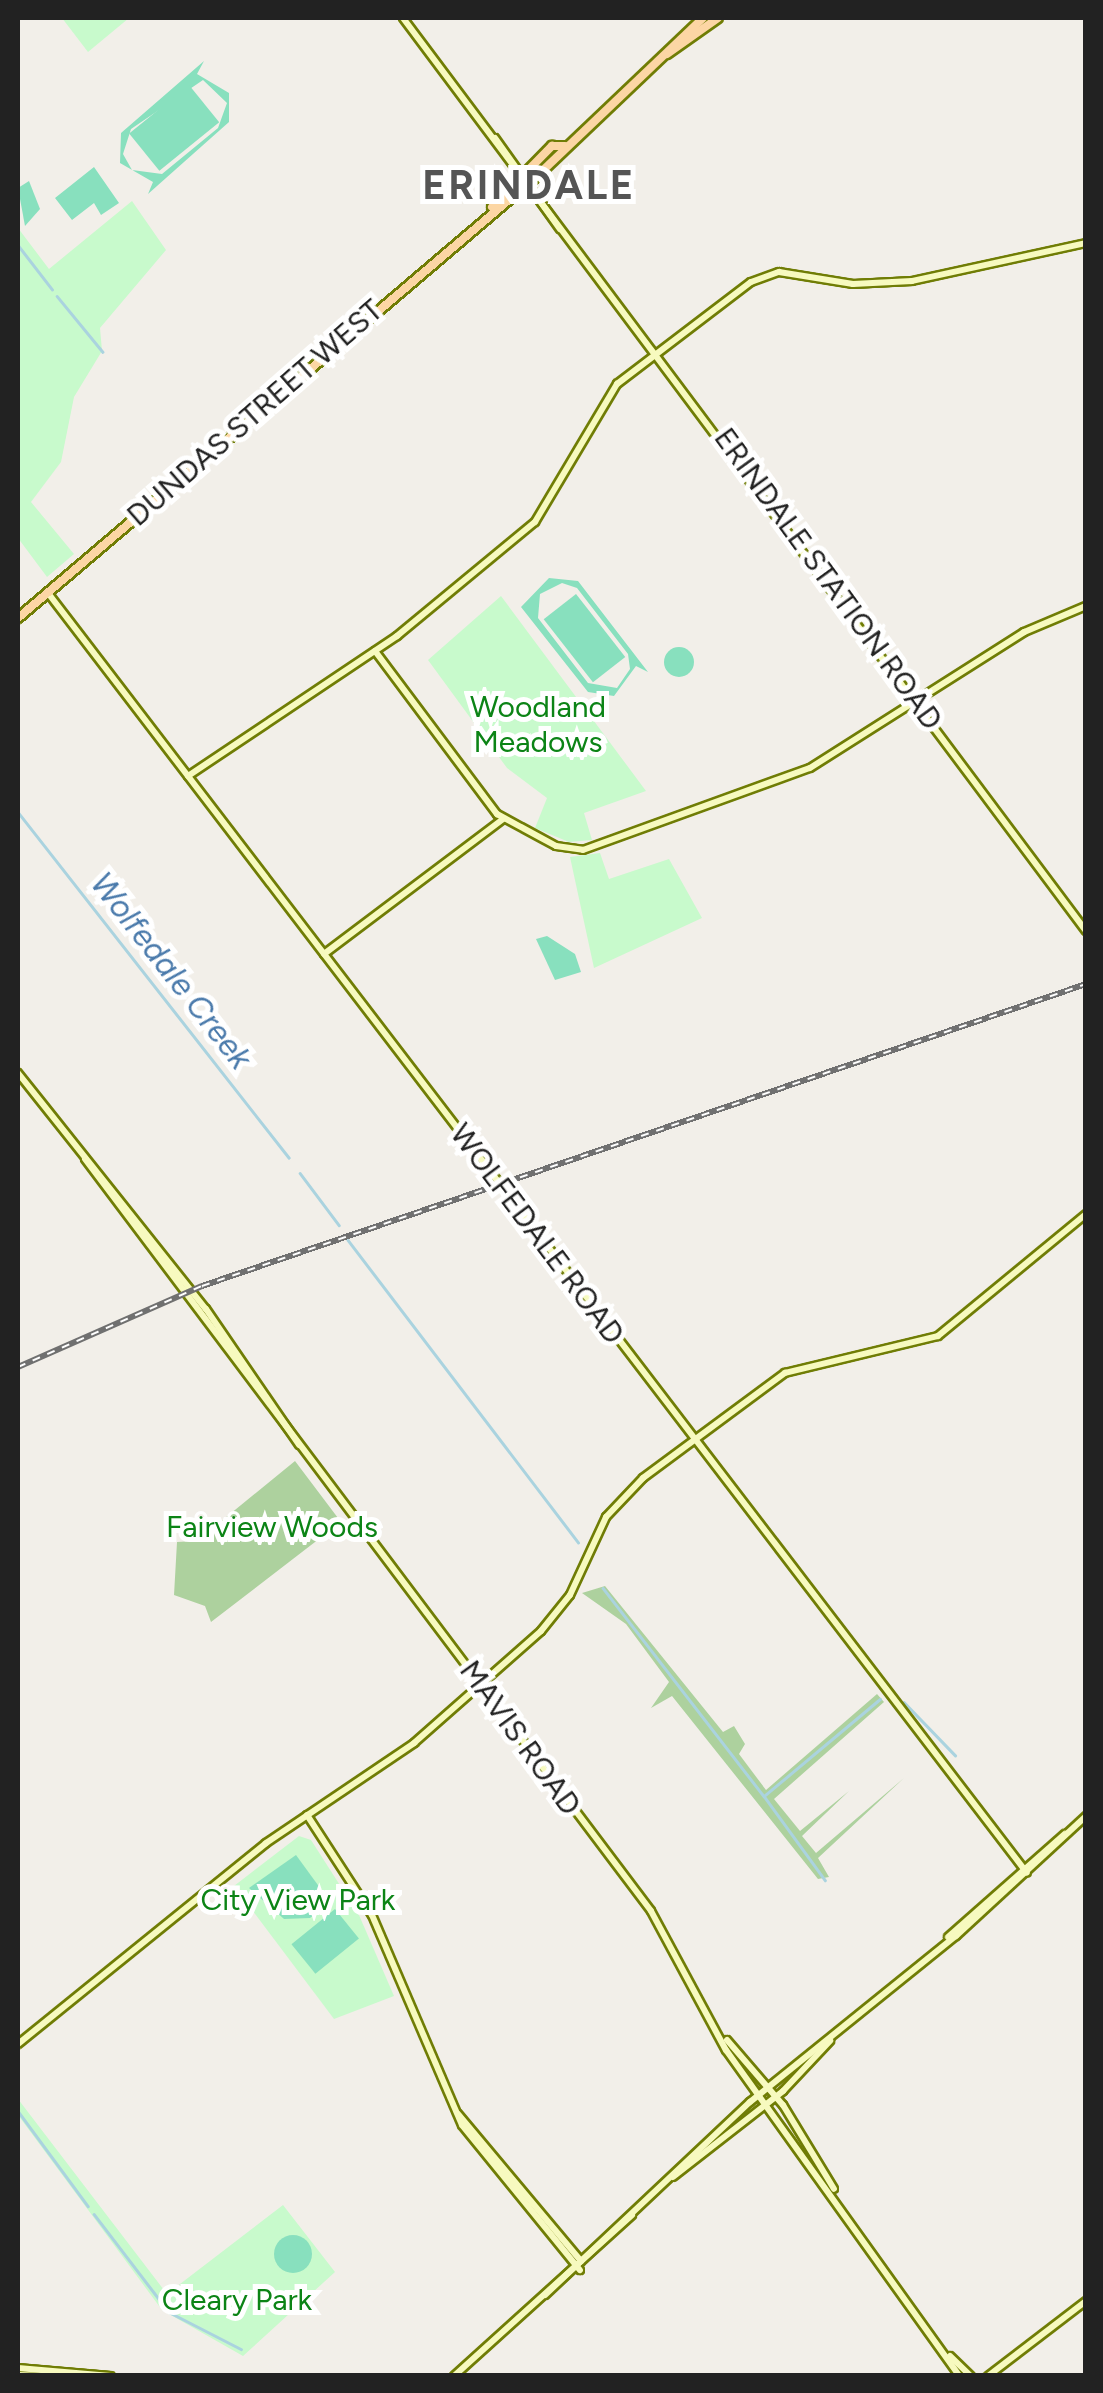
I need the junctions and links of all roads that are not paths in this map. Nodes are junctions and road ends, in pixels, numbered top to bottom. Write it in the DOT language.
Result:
graph roads {
  1 [pos="403,18"];
  2 [pos="703,18"];
  3 [pos="718,18"];
  4 [pos="667,54"];
  5 [pos="565,146"];
  6 [pos="521,173"];
  7 [pos="528,184"];
  8 [pos="492,207"];
  9 [pos="1086,243"];
  10 [pos="657,351"];
  11 [pos="48,593"];
  12 [pos="1086,606"];
  13 [pos="18,618"];
  14 [pos="375,651"];
  15 [pos="921,705"];
  16 [pos="188,776"];
  17 [pos="503,819"];
  18 [pos="1086,930"];
  19 [pos="324,954"];
  20 [pos="18,1073"];
  21 [pos="85,1160"];
  22 [pos="1086,1214"];
  23 [pos="693,1439"];
  24 [pos="300,1446"];
  25 [pos="481,1683"];
  26 [pos="306,1815"];
  27 [pos="1086,1816"];
  28 [pos="1066,1834"];
  29 [pos="1021,1865"];
  30 [pos="1027,1873"];
  31 [pos="948,1936"];
  32 [pos="726,2040"];
  33 [pos="830,2041"];
  34 [pos="18,2044"];
  35 [pos="770,2087"];
  36 [pos="758,2095"];
  37 [pos="776,2096"];
  38 [pos="765,2105"];
  39 [pos="456,2113"];
  40 [pos="672,2178"];
  41 [pos="834,2190"];
  42 [pos="548,2233"];
  43 [pos="579,2265"];
  44 [pos="565,2272"];
  45 [pos="545,2295"];
  46 [pos="1086,2301"];
  47 [pos="950,2356"];
  48 [pos="1006,2366"];
  49 [pos="18,2372"];
  50 [pos="44,2376"];
  51 [pos="111,2376"];
  52 [pos="454,2376"];
  53 [pos="959,2376"];
  54 [pos="972,2376"];
  55 [pos="988,2376"];
  56 [pos="1004,2376"];
  1 -- 6 [label="street, ERINDALE STATION ROAD"];
  2 -- 4 [label="main road, DUNDAS STREET WEST"];
  3 -- 4 [label="main road, DUNDAS STREET WEST"];
  4 -- 5 [label="main road, DUNDAS STREET WEST"];
  5 -- 6 [label="main road, DUNDAS STREET WEST"];
  5 -- 7 [label="main road, DUNDAS STREET WEST"];
  6 -- 7 [label="street, ERINDALE STATION ROAD"];
  6 -- 8 [label="main road, DUNDAS STREET WEST"];
  7 -- 8 [label="main road, DUNDAS STREET WEST"];
  7 -- 10 [label="street, ERINDALE STATION ROAD"];
  8 -- 11 [label="main road, DUNDAS STREET WEST"];
  9 -- 10 [label="street"];
  10 -- 14 [label="street"];
  10 -- 15 [label="street, ERINDALE STATION ROAD"];
  11 -- 13 [label="main road, DUNDAS STREET WEST"];
  11 -- 16 [label="street, WOLFEDALE ROAD"];
  12 -- 15 [label="street"];
  14 -- 16 [label="street"];
  14 -- 17 [label="street"];
  15 -- 17 [label="street"];
  15 -- 18 [label="street, ERINDALE STATION ROAD"];
  16 -- 19 [label="street, WOLFEDALE ROAD"];
  17 -- 19 [label="street"];
  19 -- 23 [label="street, WOLFEDALE ROAD"];
  20 -- 21 [label="street, MAVIS ROAD"];
  21 -- 24 [label="street, MAVIS ROAD"];
  21 -- 24 [label="street, MAVIS ROAD"];
  22 -- 23 [label="street"];
  23 -- 25 [label="street"];
  23 -- 29 [label="street, WOLFEDALE ROAD"];
  24 -- 25 [label="street, MAVIS ROAD"];
  25 -- 26 [label="street"];
  25 -- 32 [label="street, MAVIS ROAD"];
  26 -- 34 [label="street"];
  26 -- 39 [label="street"];
  27 -- 28 [label="street"];
  28 -- 29 [label="street"];
  28 -- 30 [label="street"];
  29 -- 30 [label="street, WOLFEDALE ROAD"];
  29 -- 31 [label="street"];
  30 -- 31 [label="street"];
  31 -- 33 [label="street"];
  32 -- 35 [label="street, MAVIS ROAD"];
  32 -- 36 [label="street, MAVIS ROAD"];
  33 -- 35 [label="street"];
  33 -- 37 [label="street"];
  35 -- 36 [label="street"];
  35 -- 37 [label="street, MAVIS ROAD"];
  36 -- 38 [label="street, MAVIS ROAD"];
  36 -- 40 [label="street"];
  37 -- 38 [label="street"];
  37 -- 41 [label="street, MAVIS ROAD"];
  38 -- 40 [label="street"];
  38 -- 41 [label="street, MAVIS ROAD"];
  39 -- 42 [label="street"];
  39 -- 43 [label="street"];
  40 -- 43 [label="street"];
  41 -- 47 [label="street, MAVIS ROAD"];
  42 -- 43 [label="street"];
  42 -- 44 [label="street"];
  43 -- 44 [label="street"];
  43 -- 45 [label="street"];
  44 -- 45 [label="street"];
  45 -- 52 [label="street"];
  46 -- 48 [label="street"];
  47 -- 53 [label="street, MAVIS ROAD"];
  47 -- 54 [label="street, MAVIS ROAD"];
  48 -- 55 [label="street"];
  48 -- 56 [label="street"];
  49 -- 50 [label="street"];
  49 -- 51 [label="street"];
}
